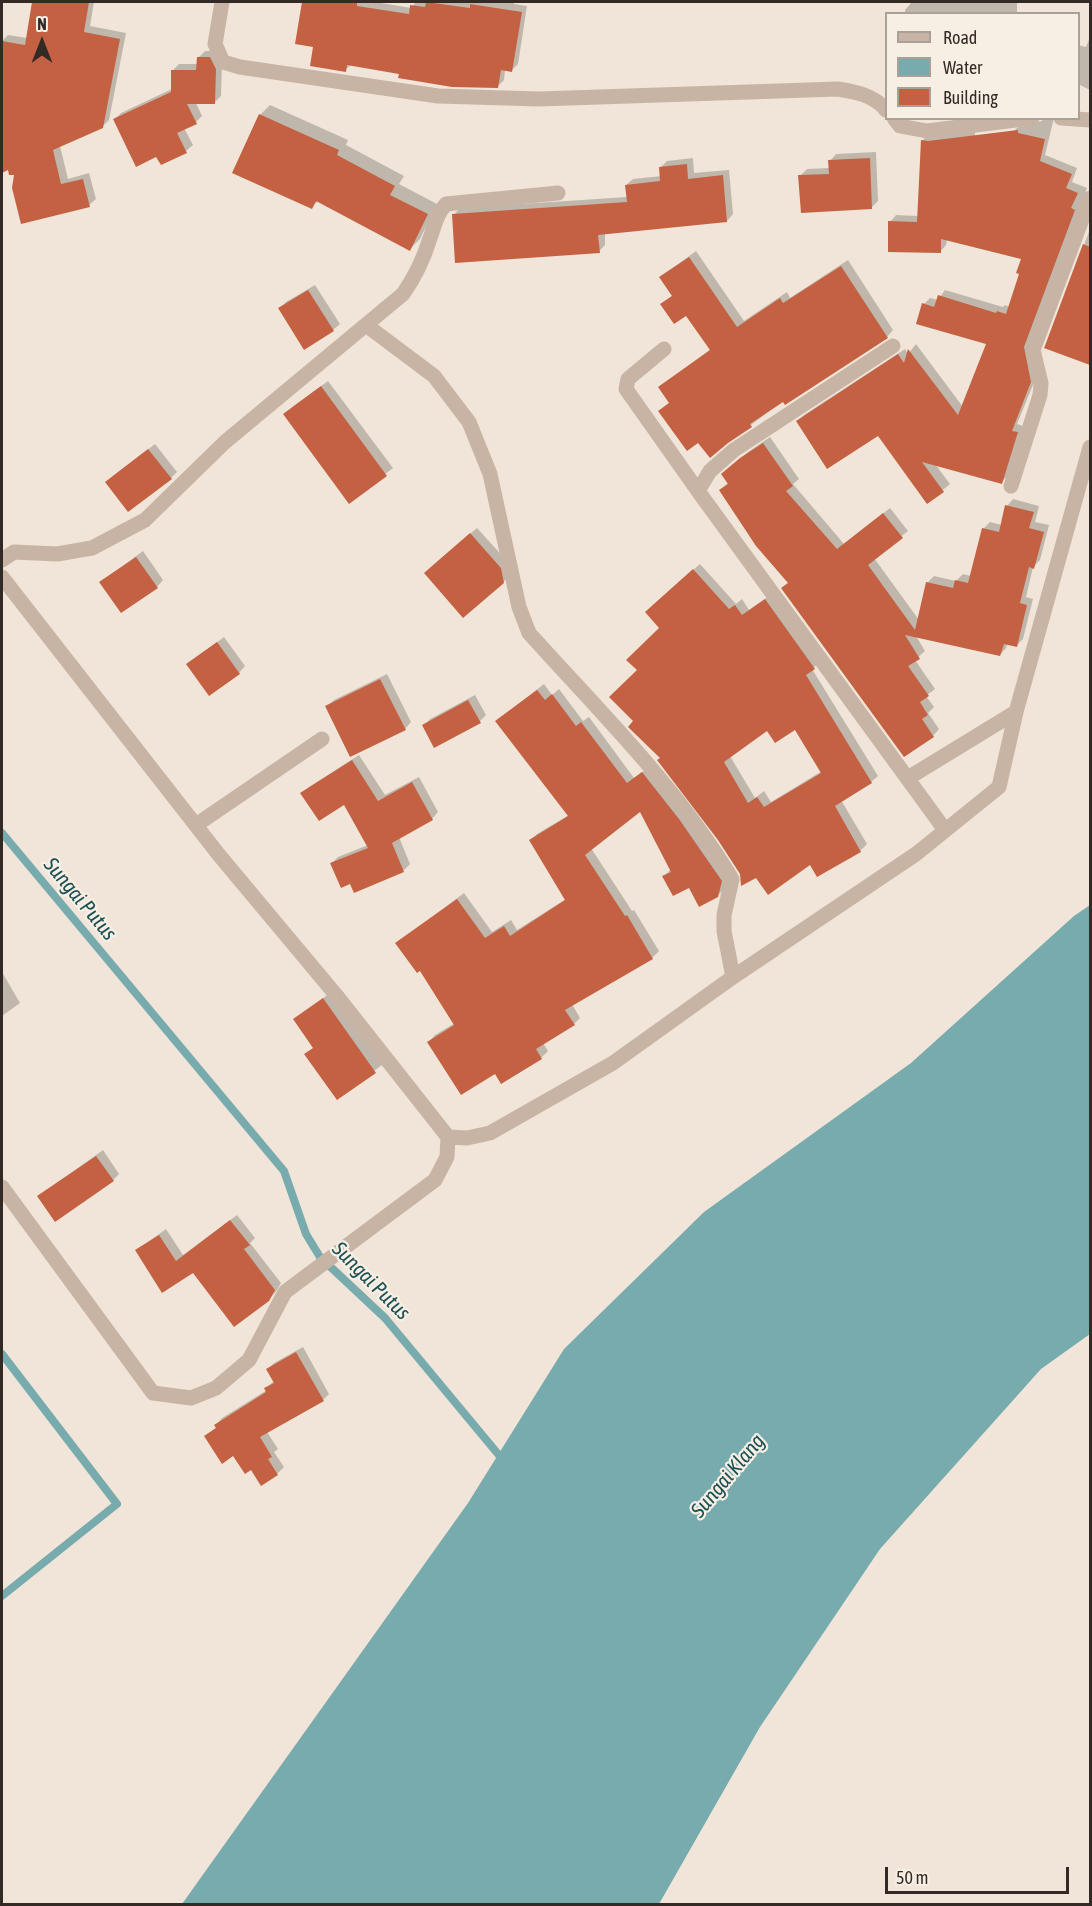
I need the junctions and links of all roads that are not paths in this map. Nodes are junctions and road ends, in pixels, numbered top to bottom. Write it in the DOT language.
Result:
graph roads {
  1 [pos="222,2"];
  2 [pos="885,108"];
  3 [pos="896,120"];
  4 [pos="1016,120"];
  5 [pos="558,193"];
  6 [pos="1090,198"];
  7 [pos="366,325"];
  8 [pos="893,346"];
  9 [pos="664,349"];
  10 [pos="1090,447"];
  11 [pos="1011,486"];
  12 [pos="698,491"];
  13 [pos="2,560"];
  14 [pos="2,577"];
  15 [pos="1016,712"];
  16 [pos="322,739"];
  17 [pos="908,778"];
  18 [pos="196,825"];
  19 [pos="945,830"];
  20 [pos="733,976"];
  21 [pos="448,1137"];
  22 [pos="2,1187"];
  1 -- 2 [label="street"];
  3 -- 4 [label="street"];
  5 -- 7 [label="street"];
  6 -- 11 [label="street"];
  7 -- 13 [label="street"];
  7 -- 20 [label="street"];
  8 -- 12 [label="street"];
  9 -- 12 [label="street"];
  10 -- 15 [label="street"];
  12 -- 17 [label="street"];
  14 -- 18 [label="street"];
  15 -- 17 [label="street"];
  15 -- 19 [label="street"];
  16 -- 18 [label="street"];
  17 -- 19 [label="street"];
  18 -- 21 [label="street"];
  19 -- 20 [label="street"];
  20 -- 21 [label="street"];
  21 -- 22 [label="street"];
}
